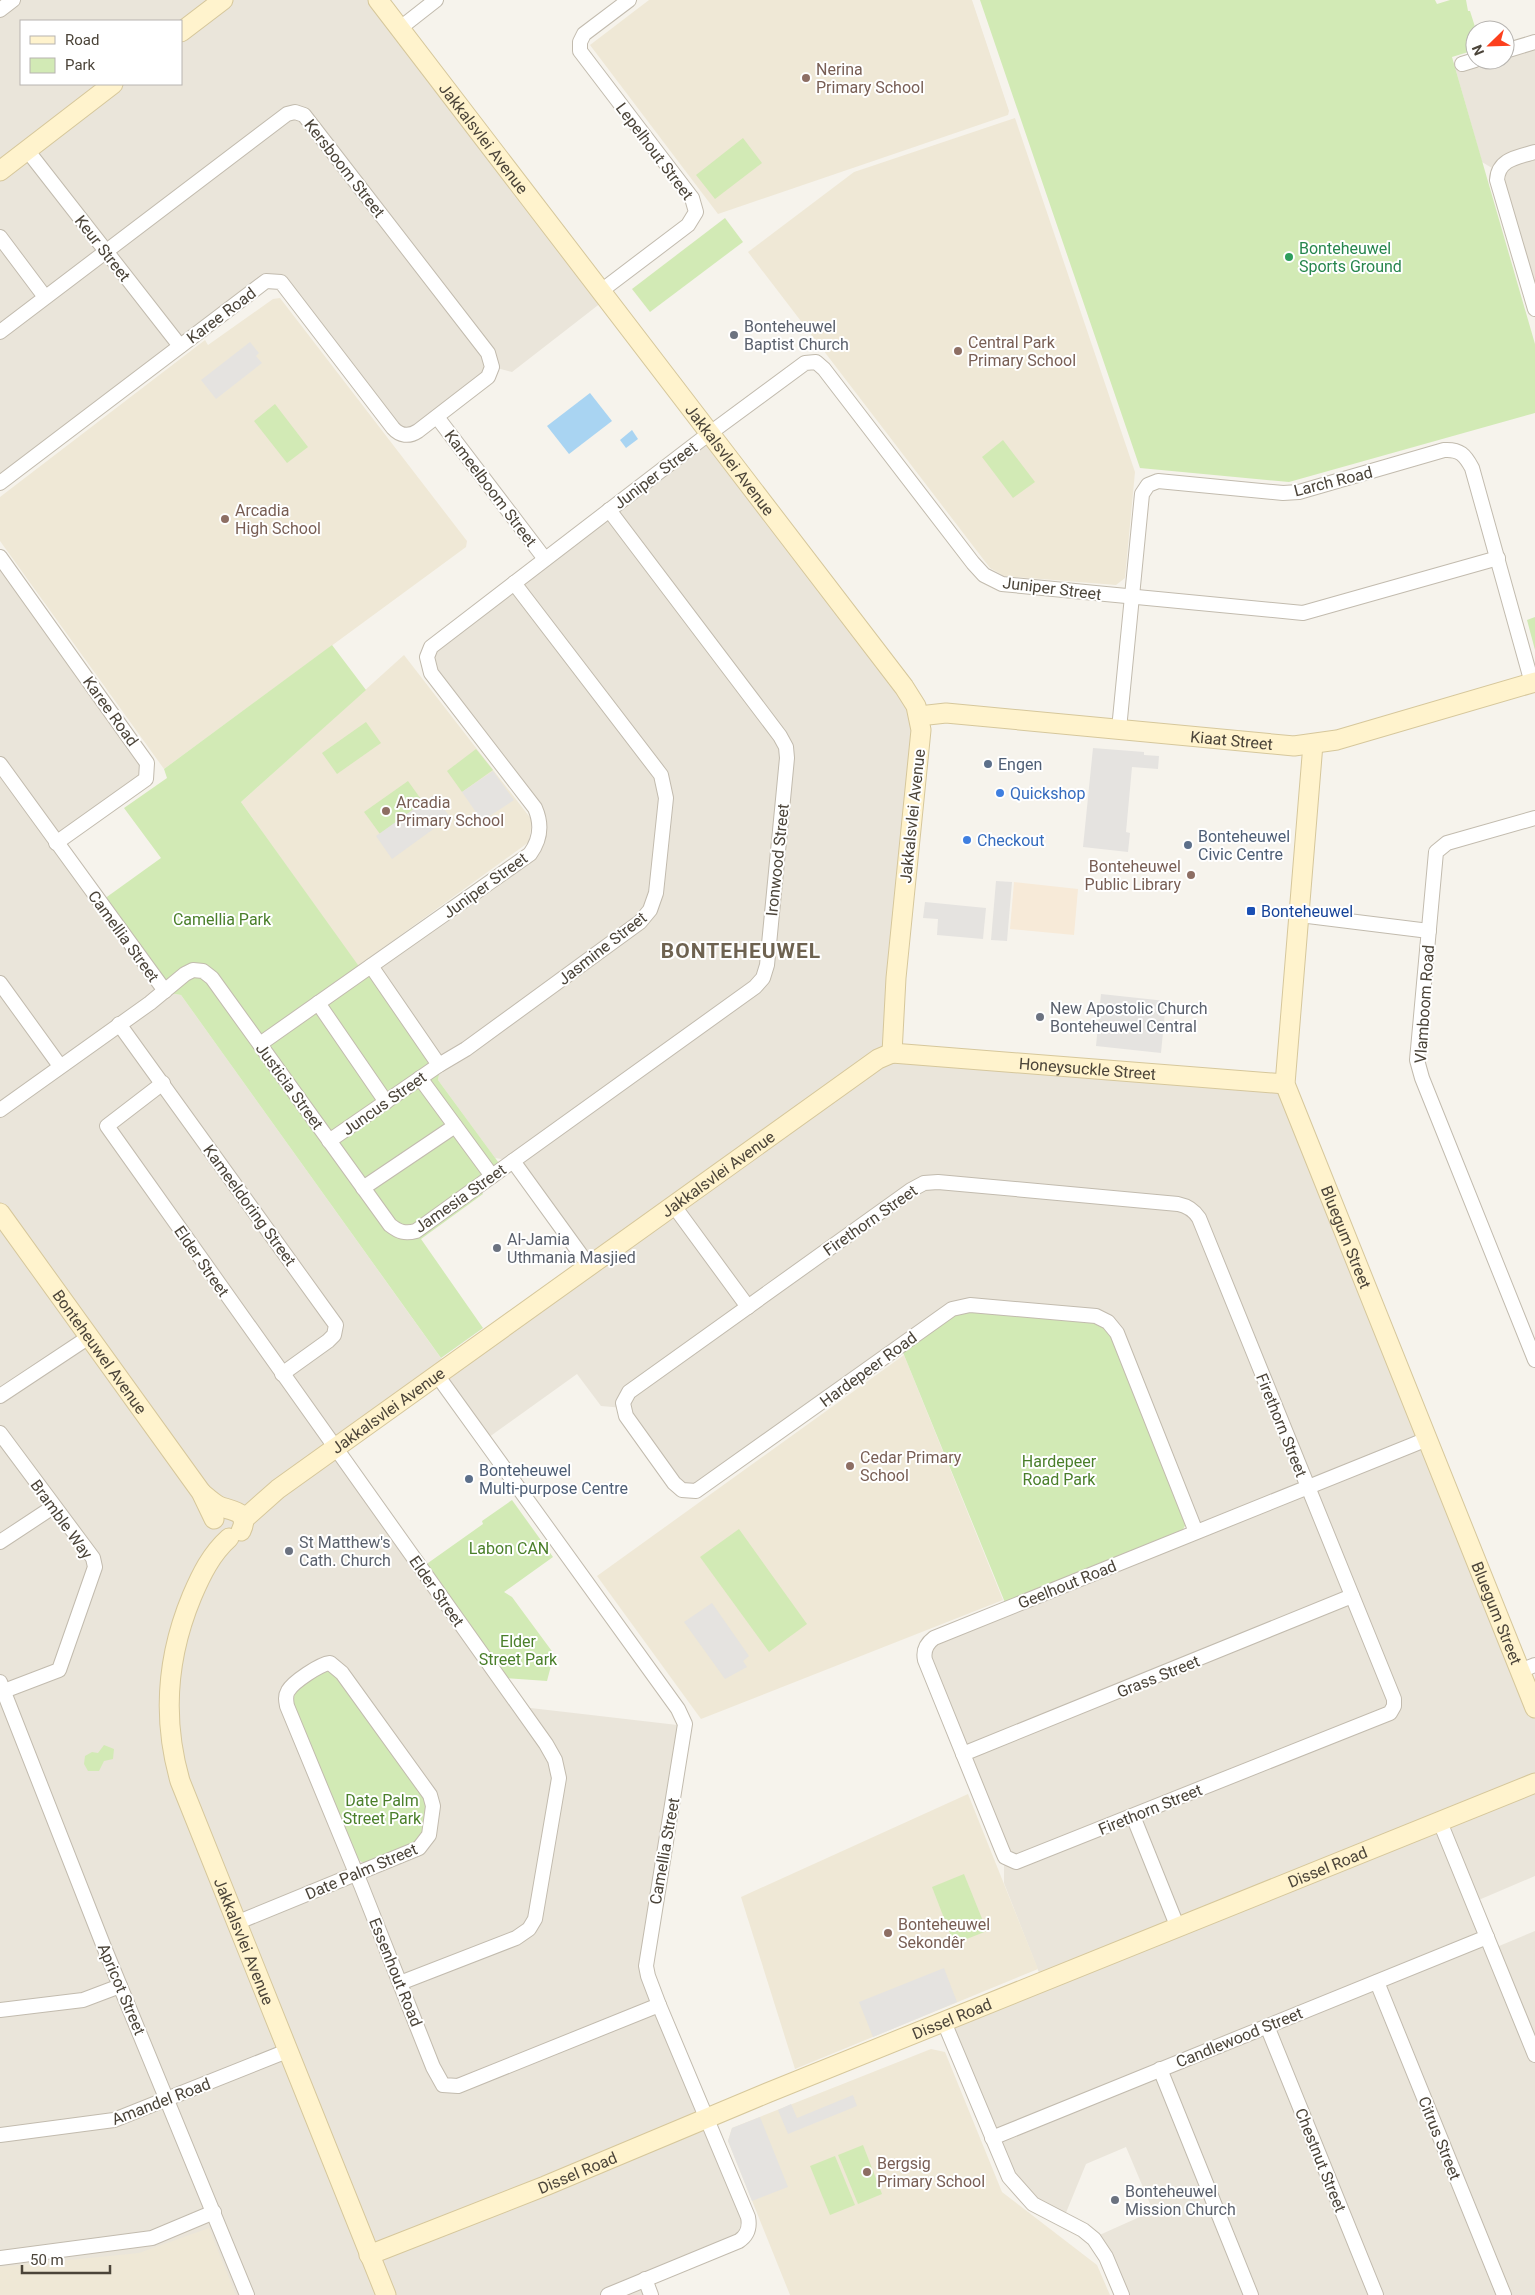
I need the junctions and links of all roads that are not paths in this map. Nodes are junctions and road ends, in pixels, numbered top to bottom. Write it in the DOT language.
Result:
graph roads {
  1 [pos="13,0"];
  2 [pos="223,0"];
  3 [pos="378,0"];
  4 [pos="436,0"];
  5 [pos="629,0"];
  6 [pos="0,10"];
  7 [pos="399,29"];
  8 [pos="182,31"];
  9 [pos="1535,42"];
  10 [pos="1515,48"];
  11 [pos="112,85"];
  12 [pos="27,150"];
  13 [pos="1535,152"];
  14 [pos="0,170"];
  15 [pos="0,237"];
  16 [pos="105,251"];
  17 [pos="601,291"];
  18 [pos="45,297"];
  19 [pos="1535,309"];
  20 [pos="0,332"];
  21 [pos="180,346"];
  22 [pos="437,417"];
  23 [pos="710,433"];
  24 [pos="0,483"];
  25 [pos="609,510"];
  26 [pos="0,557"];
  27 [pos="1498,558"];
  28 [pos="545,559"];
  29 [pos="514,583"];
  30 [pos="1132,598"];
  31 [pos="1533,682"];
  32 [pos="919,716"];
  33 [pos="1119,729"];
  34 [pos="1281,744"];
  35 [pos="1313,744"];
  36 [pos="0,764"];
  37 [pos="1308,788"];
  38 [pos="1535,818"];
  39 [pos="56,844"];
  40 [pos="1308,916"];
  41 [pos="1429,931"];
  42 [pos="371,966"];
  43 [pos="0,983"];
  44 [pos="165,991"];
  45 [pos="318,1003"];
  46 [pos="119,1024"];
  47 [pos="260,1044"];
  48 [pos="892,1053"];
  49 [pos="439,1065"];
  50 [pos="60,1066"];
  51 [pos="420,1078"];
  52 [pos="163,1083"];
  53 [pos="1285,1084"];
  54 [pos="386,1102"];
  55 [pos="0,1110"];
  56 [pos="455,1126"];
  57 [pos="330,1141"];
  58 [pos="513,1161"];
  59 [pos="492,1176"];
  60 [pos="363,1188"];
  61 [pos="674,1206"];
  62 [pos="0,1213"];
  63 [pos="406,1234"];
  64 [pos="589,1266"];
  65 [pos="748,1307"];
  66 [pos="89,1337"];
  67 [pos="1535,1360"];
  68 [pos="282,1374"];
  69 [pos="437,1375"];
  70 [pos="0,1396"];
  71 [pos="0,1433"];
  72 [pos="1427,1439"];
  73 [pos="335,1448"];
  74 [pos="1308,1487"];
  75 [pos="53,1507"];
  76 [pos="227,1521"];
  77 [pos="1196,1532"];
  78 [pos="0,1542"];
  79 [pos="1352,1596"];
  80 [pos="330,1663"];
  81 [pos="1528,1668"];
  82 [pos="2,1686"];
  83 [pos="1535,1708"];
  84 [pos="963,1754"];
  85 [pos="1535,1783"];
  86 [pos="1133,1816"];
  87 [pos="1440,1822"];
  88 [pos="1010,1860"];
  89 [pos="356,1874"];
  90 [pos="236,1923"];
  91 [pos="1178,1928"];
  92 [pos="1487,1937"];
  93 [pos="1377,1982"];
  94 [pos="400,1983"];
  95 [pos="120,1986"];
  96 [pos="659,2005"];
  97 [pos="0,2010"];
  98 [pos="944,2022"];
  99 [pos="1267,2026"];
  100 [pos="287,2052"];
  101 [pos="1535,2055"];
  102 [pos="1160,2069"];
  103 [pos="168,2099"];
  104 [pos="708,2118"];
  105 [pos="0,2135"];
  106 [pos="992,2138"];
  107 [pos="214,2212"];
  108 [pos="369,2255"];
  109 [pos="0,2258"];
  110 [pos="645,2280"];
  111 [pos="247,2295"];
  112 [pos="386,2295"];
  113 [pos="608,2295"];
  114 [pos="651,2295"];
  115 [pos="1122,2295"];
  116 [pos="1251,2295"];
  117 [pos="1376,2295"];
  118 [pos="1504,2295"];
  1 -- 6 [label="street"];
  2 -- 8 [label="street"];
  3 -- 7 [label="street, Jakkalsvlei Avenue"];
  4 -- 7 [label="street"];
  5 -- 17 [label="street, Lepelhout Street"];
  7 -- 17 [label="street, Jakkalsvlei Avenue"];
  9 -- 10 [label="street"];
  11 -- 12 [label="street"];
  12 -- 14 [label="street"];
  12 -- 16 [label="street, Keur Street"];
  13 -- 19 [label="street"];
  15 -- 18 [label="street"];
  16 -- 18 [label="street, Kersboom Street"];
  16 -- 21 [label="street, Keur Street"];
  16 -- 22 [label="street, Kersboom Street"];
  17 -- 23 [label="street, Jakkalsvlei Avenue"];
  18 -- 20 [label="street, Kersboom Street"];
  21 -- 22 [label="street, Karee Road"];
  21 -- 24 [label="street, Karee Road"];
  22 -- 28 [label="street, Kameelboom Street"];
  23 -- 25 [label="street, Juniper Street"];
  23 -- 30 [label="street, Juniper Street"];
  23 -- 32 [label="street, Jakkalsvlei Avenue"];
  25 -- 28 [label="street, Juniper Street"];
  25 -- 58 [label="street, Ironwood Street"];
  26 -- 39 [label="street, Karee Road"];
  27 -- 30 [label="street, Juniper Street"];
  27 -- 30 [label="street, Larch Road"];
  27 -- 31 [label="street, Larch Road"];
  28 -- 29 [label="street, Juniper Street"];
  29 -- 42 [label="street, Juniper Street"];
  29 -- 49 [label="street, Jasmine Street"];
  30 -- 33 [label="street, Larch Road"];
  31 -- 35 [label="street, Kiaat Street"];
  32 -- 33 [label="street, Kiaat Street"];
  32 -- 48 [label="street, Jakkalsvlei Avenue"];
  33 -- 34 [label="street, Kiaat Street"];
  34 -- 35 [label="street, Kiaat Street"];
  34 -- 37 [label="street"];
  35 -- 37 [label="street, Bluegum Street"];
  36 -- 39 [label="street, Camellia Street"];
  37 -- 53 [label="street, Bluegum Street"];
  38 -- 41 [label="street, Vlamboom Road"];
  39 -- 44 [label="street, Camellia Street"];
  40 -- 41 [label="street"];
  41 -- 67 [label="street, Vlamboom Road"];
  42 -- 45 [label="street"];
  42 -- 49 [label="street"];
  43 -- 50 [label="street"];
  44 -- 46 [label="street, Camellia Street"];
  44 -- 47 [label="street, Justicia Street"];
  45 -- 47 [label="street"];
  45 -- 54 [label="street"];
  46 -- 50 [label="street, Camellia Street"];
  46 -- 52 [label="street, Kameeldoring Street"];
  47 -- 57 [label="street, Justicia Street"];
  48 -- 53 [label="street, Honeysuckle Street"];
  48 -- 61 [label="street, Jakkalsvlei Avenue"];
  49 -- 51 [label="street, Juncus Street"];
  50 -- 55 [label="street, Camellia Street"];
  51 -- 54 [label="street, Juncus Street"];
  51 -- 56 [label="street"];
  52 -- 68 [label="street, Kameeldoring Street"];
  52 -- 68 [label="street, Elder Street"];
  53 -- 72 [label="street, Bluegum Street"];
  54 -- 57 [label="street, Juncus Street"];
  56 -- 59 [label="street"];
  56 -- 60 [label="street"];
  57 -- 60 [label="street, Justicia Street"];
  58 -- 59 [label="street, Jamesia Street"];
  58 -- 64 [label="street"];
  59 -- 63 [label="street, Jamesia Street"];
  60 -- 63 [label="street, Justicia Street"];
  61 -- 64 [label="street, Jakkalsvlei Avenue"];
  61 -- 65 [label="street"];
  62 -- 66 [label="street, Bonteheuwel Avenue"];
  64 -- 69 [label="street, Jakkalsvlei Avenue"];
  65 -- 74 [label="street, Firethorn Street"];
  65 -- 77 [label="street, Hardepeer Road"];
  66 -- 70 [label="street"];
  66 -- 76 [label="street, Bonteheuwel Avenue"];
  68 -- 73 [label="street, Elder Street"];
  69 -- 73 [label="street, Jakkalsvlei Avenue"];
  69 -- 96 [label="street, Camellia Street"];
  71 -- 75 [label="street, Bramble Way"];
  72 -- 74 [label="street, Geelhout Road"];
  72 -- 81 [label="street, Bluegum Street"];
  73 -- 76 [label="street, Jakkalsvlei Avenue"];
  73 -- 94 [label="street, Elder Street"];
  74 -- 77 [label="street, Geelhout Road"];
  74 -- 79 [label="street, Firethorn Street"];
  75 -- 78 [label="street"];
  75 -- 82 [label="street, Bramble Way"];
  76 -- 90 [label="street, Jakkalsvlei Avenue"];
  77 -- 84 [label="street, Geelhout Road"];
  79 -- 84 [label="street, Grass Street"];
  79 -- 86 [label="street, Firethorn Street"];
  80 -- 89 [label="street, Essenhout Road"];
  80 -- 89 [label="street, Date Palm Street"];
  81 -- 83 [label="street, Bluegum Street"];
  82 -- 95 [label="street, Apricot Street"];
  84 -- 88 [label="street, Geelhout Road"];
  85 -- 87 [label="street, Dissel Road"];
  86 -- 88 [label="street, Firethorn Street"];
  86 -- 91 [label="street"];
  87 -- 91 [label="street, Dissel Road"];
  87 -- 92 [label="street"];
  89 -- 90 [label="street, Date Palm Street"];
  89 -- 94 [label="street, Essenhout Road"];
  90 -- 100 [label="street, Jakkalsvlei Avenue"];
  91 -- 98 [label="street, Dissel Road"];
  92 -- 93 [label="street, Candlewood Street"];
  92 -- 101 [label="street"];
  93 -- 99 [label="street, Candlewood Street"];
  93 -- 118 [label="street, Citrus Street"];
  94 -- 96 [label="street, Essenhout Road"];
  95 -- 97 [label="street"];
  95 -- 103 [label="street, Apricot Street"];
  96 -- 104 [label="street, Camellia Street"];
  98 -- 104 [label="street, Dissel Road"];
  98 -- 106 [label="street"];
  99 -- 102 [label="street, Candlewood Street"];
  99 -- 117 [label="street, Chestnut Street"];
  100 -- 103 [label="street, Amandel Road"];
  100 -- 108 [label="street, Jakkalsvlei Avenue"];
  102 -- 106 [label="street, Candlewood Street"];
  102 -- 116 [label="street"];
  103 -- 105 [label="street, Amandel Road"];
  103 -- 107 [label="street, Apricot Street"];
  104 -- 108 [label="street, Dissel Road"];
  104 -- 110 [label="street, Camellia Street"];
  106 -- 115 [label="street"];
  107 -- 109 [label="street"];
  107 -- 111 [label="street, Apricot Street"];
  108 -- 112 [label="street, Jakkalsvlei Avenue"];
  110 -- 113 [label="street, Camellia Street"];
  110 -- 114 [label="street"];
}
